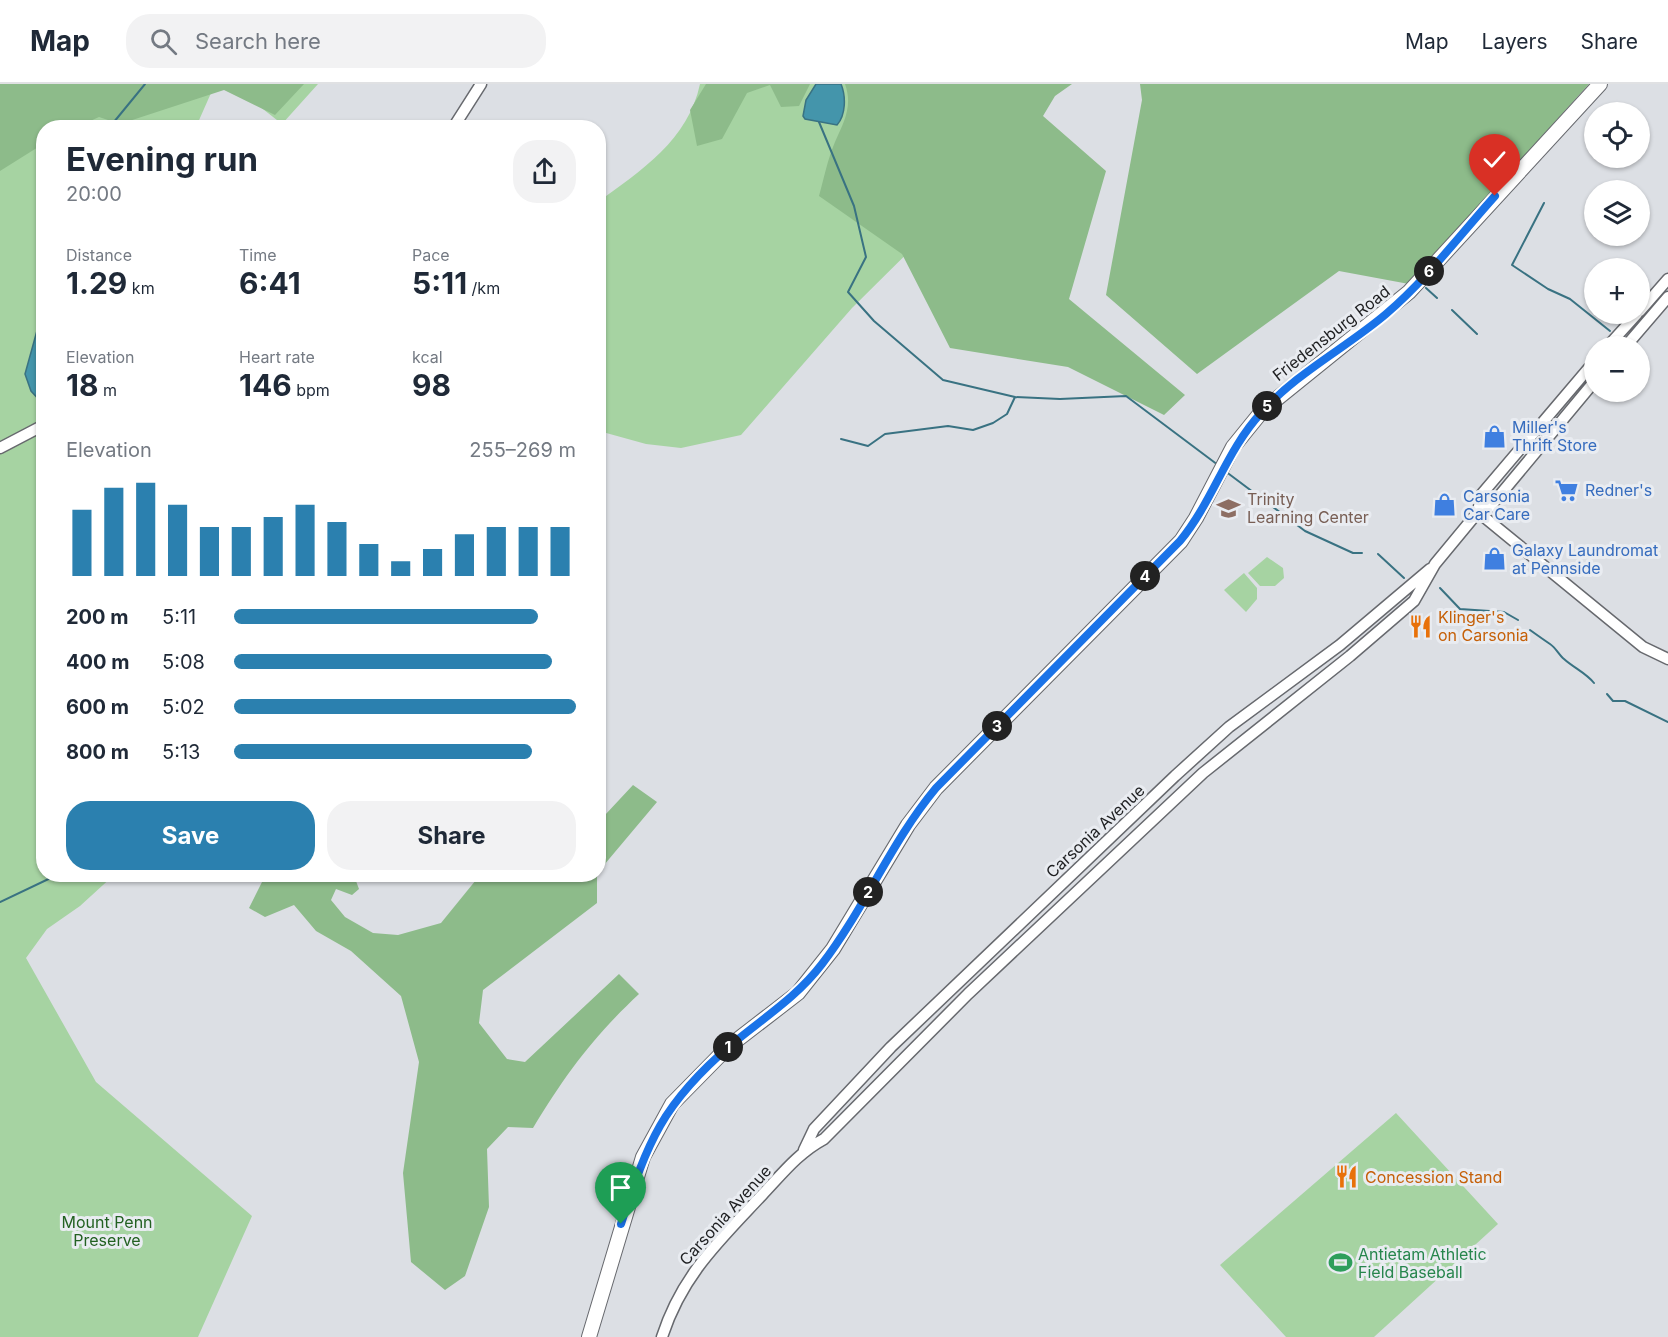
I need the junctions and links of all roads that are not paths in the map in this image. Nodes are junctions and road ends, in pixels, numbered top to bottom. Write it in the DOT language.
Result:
graph roads {
  1 [pos="481,84"];
  2 [pos="1600,84"];
  3 [pos="458,120"];
  4 [pos="1668,279"];
  5 [pos="1668,297"];
  6 [pos="1650,299"];
  7 [pos="1627,324"];
  8 [pos="1617,336"];
  9 [pos="1635,336"];
  10 [pos="1584,374"];
  11 [pos="1584,394"];
  12 [pos="36,429"];
  13 [pos="0,448"];
  14 [pos="1478,512"];
  15 [pos="1435,564"];
  16 [pos="1668,658"];
  17 [pos="804,1150"];
  18 [pos="589,1337"];
  19 [pos="662,1337"];
  1 -- 3 [label="street"];
  2 -- 18 [label="main road, Friedensburg Road"];
  4 -- 6 [label="street"];
  5 -- 9 [label="street"];
  7 -- 8 [label="street"];
  10 -- 14 [label="street, Carsonia Avenue"];
  11 -- 14 [label="street, Carsonia Avenue"];
  12 -- 13 [label="street"];
  14 -- 15 [label="street, Carsonia Avenue"];
  14 -- 16 [label="street"];
  15 -- 17 [label="street, Carsonia Avenue"];
  15 -- 17 [label="street, Carsonia Avenue"];
  17 -- 19 [label="street, Carsonia Avenue"];
}
